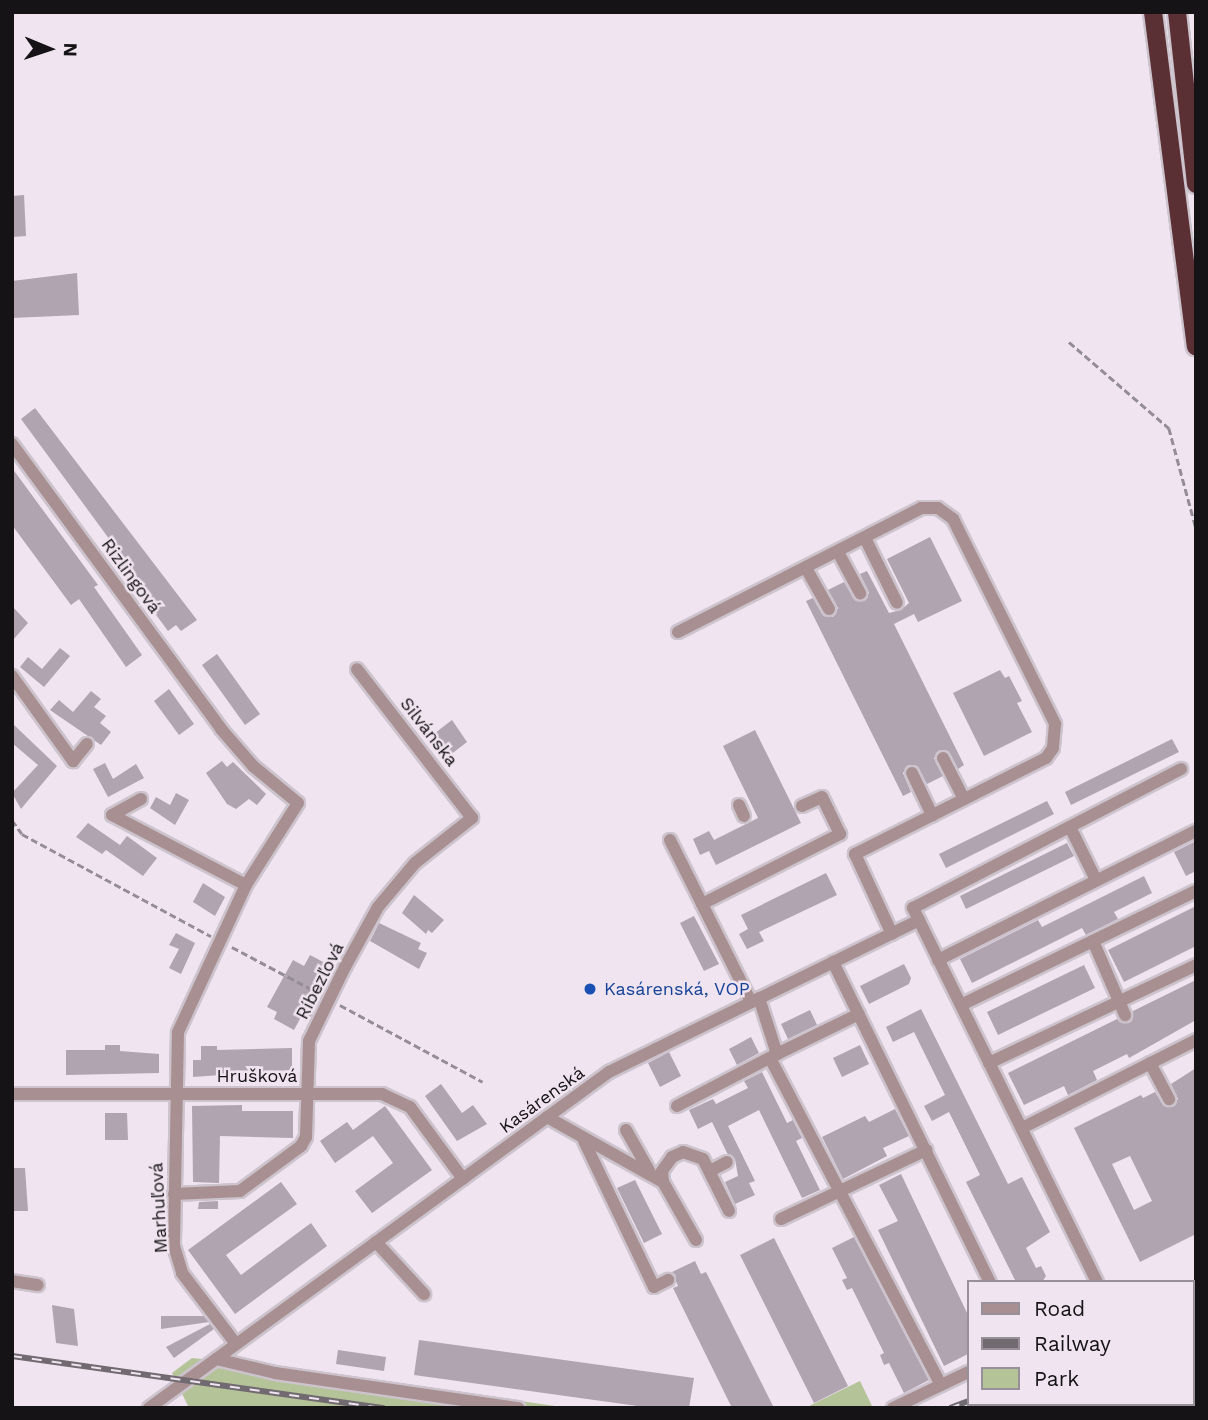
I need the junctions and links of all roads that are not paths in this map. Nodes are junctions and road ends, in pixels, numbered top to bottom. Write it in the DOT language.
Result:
graph roads {
  1 [pos="1153,12"];
  2 [pos="1177,12"];
  3 [pos="1189,80"];
  4 [pos="1195,173"];
  5 [pos="1196,346"];
  6 [pos="12,444"];
  7 [pos="865,538"];
  8 [pos="838,552"];
  9 [pos="806,568"];
  10 [pos="860,593"];
  11 [pos="897,603"];
  12 [pos="829,609"];
  13 [pos="678,632"];
  14 [pos="357,669"];
  15 [pos="12,676"];
  16 [pos="87,744"];
  17 [pos="943,758"];
  18 [pos="1181,769"];
  19 [pos="912,773"];
  20 [pos="141,799"];
  21 [pos="964,799"];
  22 [pos="802,806"];
  23 [pos="932,815"];
  24 [pos="472,818"];
  25 [pos="1070,827"];
  26 [pos="1196,831"];
  27 [pos="670,840"];
  28 [pos="1096,880"];
  29 [pos="246,885"];
  30 [pos="1196,891"];
  31 [pos="702,904"];
  32 [pos="919,920"];
  33 [pos="892,934"];
  34 [pos="1093,941"];
  35 [pos="939,960"];
  36 [pos="833,962"];
  37 [pos="1196,965"];
  38 [pos="755,1000"];
  39 [pos="1119,1002"];
  40 [pos="961,1006"];
  41 [pos="859,1014"];
  42 [pos="1125,1015"];
  43 [pos="1196,1040"];
  44 [pos="773,1056"];
  45 [pos="989,1063"];
  46 [pos="1150,1063"];
  47 [pos="305,1093"];
  48 [pos="12,1094"];
  49 [pos="174,1094"];
  50 [pos="1169,1099"];
  51 [pos="677,1106"];
  52 [pos="547,1117"];
  53 [pos="1022,1128"];
  54 [pos="626,1130"];
  55 [pos="584,1141"];
  56 [pos="926,1150"];
  57 [pos="727,1162"];
  58 [pos="710,1171"];
  59 [pos="651,1174"];
  60 [pos="463,1179"];
  61 [pos="663,1182"];
  62 [pos="838,1191"];
  63 [pos="174,1194"];
  64 [pos="729,1211"];
  65 [pos="781,1219"];
  66 [pos="696,1240"];
  67 [pos="376,1242"];
  68 [pos="668,1280"];
  69 [pos="989,1280"];
  70 [pos="1096,1280"];
  71 [pos="12,1281"];
  72 [pos="38,1284"];
  73 [pos="424,1294"];
  74 [pos="236,1344"];
  75 [pos="216,1359"];
  76 [pos="967,1372"];
  77 [pos="941,1385"];
  78 [pos="149,1408"];
  79 [pos="518,1408"];
  80 [pos="892,1408"];
  1 -- 5 [label="highway"];
  2 -- 3 [label="highway"];
  3 -- 4 [label="highway"];
  6 -- 29 [label="street, Rizlingová"];
  7 -- 8 [label="street"];
  7 -- 11 [label="street"];
  7 -- 21 [label="street"];
  8 -- 9 [label="street"];
  8 -- 10 [label="street"];
  9 -- 12 [label="street"];
  9 -- 13 [label="street"];
  14 -- 24 [label="street, Silvánska"];
  15 -- 16 [label="street"];
  17 -- 21 [label="street"];
  18 -- 25 [label="street"];
  19 -- 23 [label="street"];
  20 -- 29 [label="street"];
  21 -- 23 [label="street"];
  22 -- 31 [label="street"];
  23 -- 33 [label="street"];
  24 -- 47 [label="street, Ríbezľová"];
  25 -- 28 [label="street"];
  25 -- 32 [label="street"];
  26 -- 28 [label="street"];
  27 -- 31 [label="street"];
  28 -- 35 [label="street"];
  29 -- 49 [label="street, Marhuľová"];
  30 -- 34 [label="street"];
  31 -- 38 [label="street"];
  32 -- 33 [label="street, Kasárenská"];
  32 -- 35 [label="street"];
  33 -- 36 [label="street, Kasárenská"];
  34 -- 39 [label="street"];
  34 -- 40 [label="street"];
  35 -- 40 [label="street"];
  36 -- 38 [label="street, Kasárenská"];
  36 -- 41 [label="street"];
  37 -- 39 [label="street"];
  38 -- 44 [label="street"];
  38 -- 52 [label="street, Kasárenská"];
  39 -- 42 [label="street"];
  39 -- 45 [label="street"];
  40 -- 45 [label="street"];
  41 -- 44 [label="street"];
  41 -- 56 [label="street"];
  43 -- 46 [label="street"];
  44 -- 51 [label="street"];
  44 -- 62 [label="street"];
  45 -- 53 [label="street"];
  46 -- 50 [label="street"];
  46 -- 53 [label="street"];
  47 -- 49 [label="street, Hrušková"];
  47 -- 60 [label="street, Hrušková"];
  47 -- 63 [label="street, Ríbezľová"];
  48 -- 49 [label="street, Hrušková"];
  49 -- 63 [label="street, Marhuľová"];
  52 -- 55 [label="street"];
  52 -- 60 [label="street, Kasárenská"];
  53 -- 70 [label="street"];
  54 -- 59 [label="street"];
  55 -- 59 [label="street"];
  55 -- 68 [label="street"];
  56 -- 62 [label="street"];
  56 -- 69 [label="street"];
  57 -- 58 [label="street"];
  58 -- 61 [label="street"];
  58 -- 64 [label="street"];
  59 -- 61 [label="street"];
  60 -- 67 [label="street, Kasárenská"];
  61 -- 66 [label="street"];
  62 -- 65 [label="street"];
  62 -- 77 [label="street"];
  63 -- 74 [label="street, Marhuľová"];
  67 -- 73 [label="street"];
  67 -- 74 [label="street, Kasárenská"];
  71 -- 72 [label="street"];
  74 -- 75 [label="street, Kasárenská"];
  75 -- 78 [label="street, Kasárenská"];
  75 -- 79 [label="street"];
  76 -- 77 [label="street"];
  77 -- 80 [label="street"];
}
